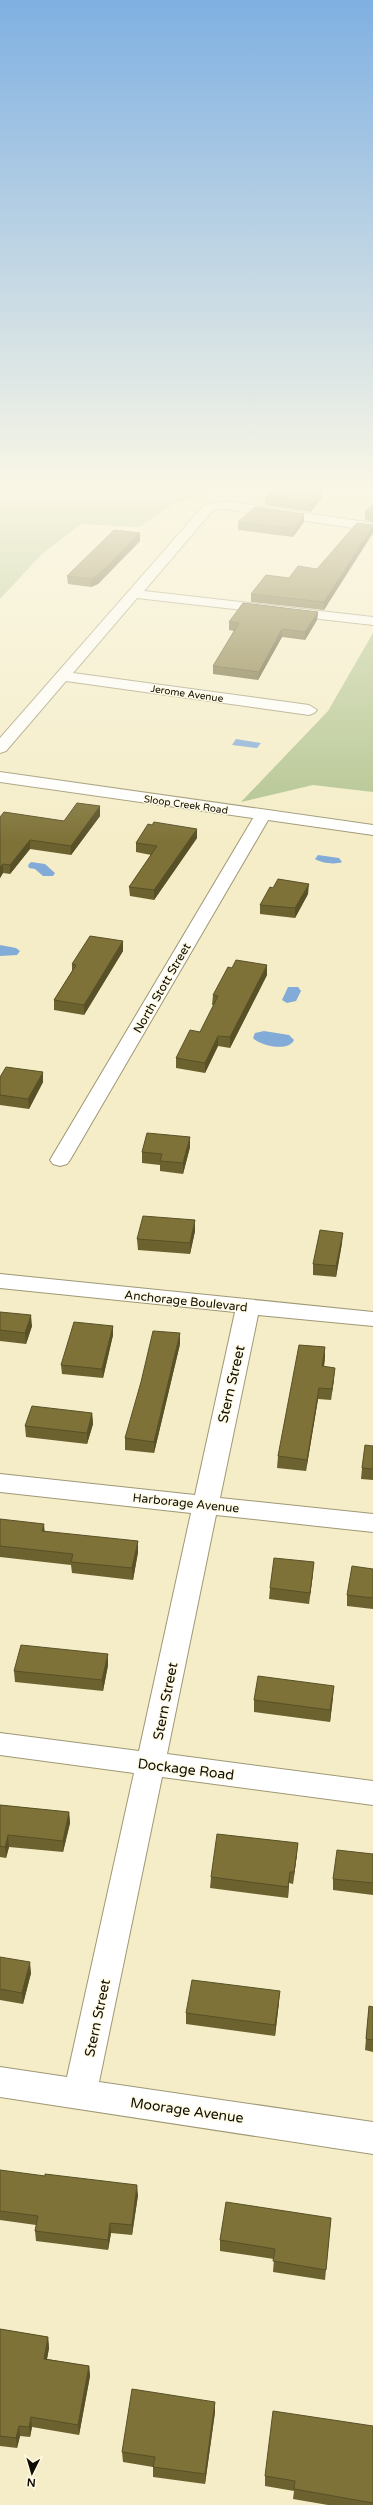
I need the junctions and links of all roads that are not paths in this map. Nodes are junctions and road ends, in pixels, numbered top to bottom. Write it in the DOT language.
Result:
graph roads {
  1 [pos="123,608"];
  2 [pos="267,608"];
  3 [pos="372,619"];
  4 [pos="64,676"];
  5 [pos="310,710"];
  6 [pos="0,748"];
  7 [pos="0,777"];
  8 [pos="263,815"];
  9 [pos="373,830"];
  10 [pos="60,1160"];
  11 [pos="0,1281"];
  12 [pos="248,1307"];
  13 [pos="373,1319"];
  14 [pos="0,1483"];
  15 [pos="204,1505"];
  16 [pos="373,1523"];
  17 [pos="0,1744"];
  18 [pos="152,1764"];
  19 [pos="373,1793"];
  20 [pos="0,2082"];
  21 [pos="80,2094"];
  22 [pos="373,2138"];
  1 -- 4 [label="street"];
  2 -- 3 [label="street"];
  4 -- 5 [label="street, Jerome Avenue"];
  4 -- 6 [label="street"];
  7 -- 8 [label="street, Sloop Creek Road"];
  8 -- 9 [label="street, Sloop Creek Road"];
  8 -- 10 [label="street, North Stott Street"];
  11 -- 12 [label="street, Anchorage Boulevard"];
  12 -- 13 [label="street, Anchorage Boulevard"];
  12 -- 15 [label="street, Stern Street"];
  14 -- 15 [label="street, Harborage Avenue"];
  15 -- 16 [label="street, Harborage Avenue"];
  15 -- 18 [label="street, Stern Street"];
  17 -- 18 [label="street, Dockage Road"];
  18 -- 19 [label="street, Dockage Road"];
  18 -- 21 [label="street, Stern Street"];
  20 -- 21 [label="street, Moorage Avenue"];
  21 -- 22 [label="street, Moorage Avenue"];
}
